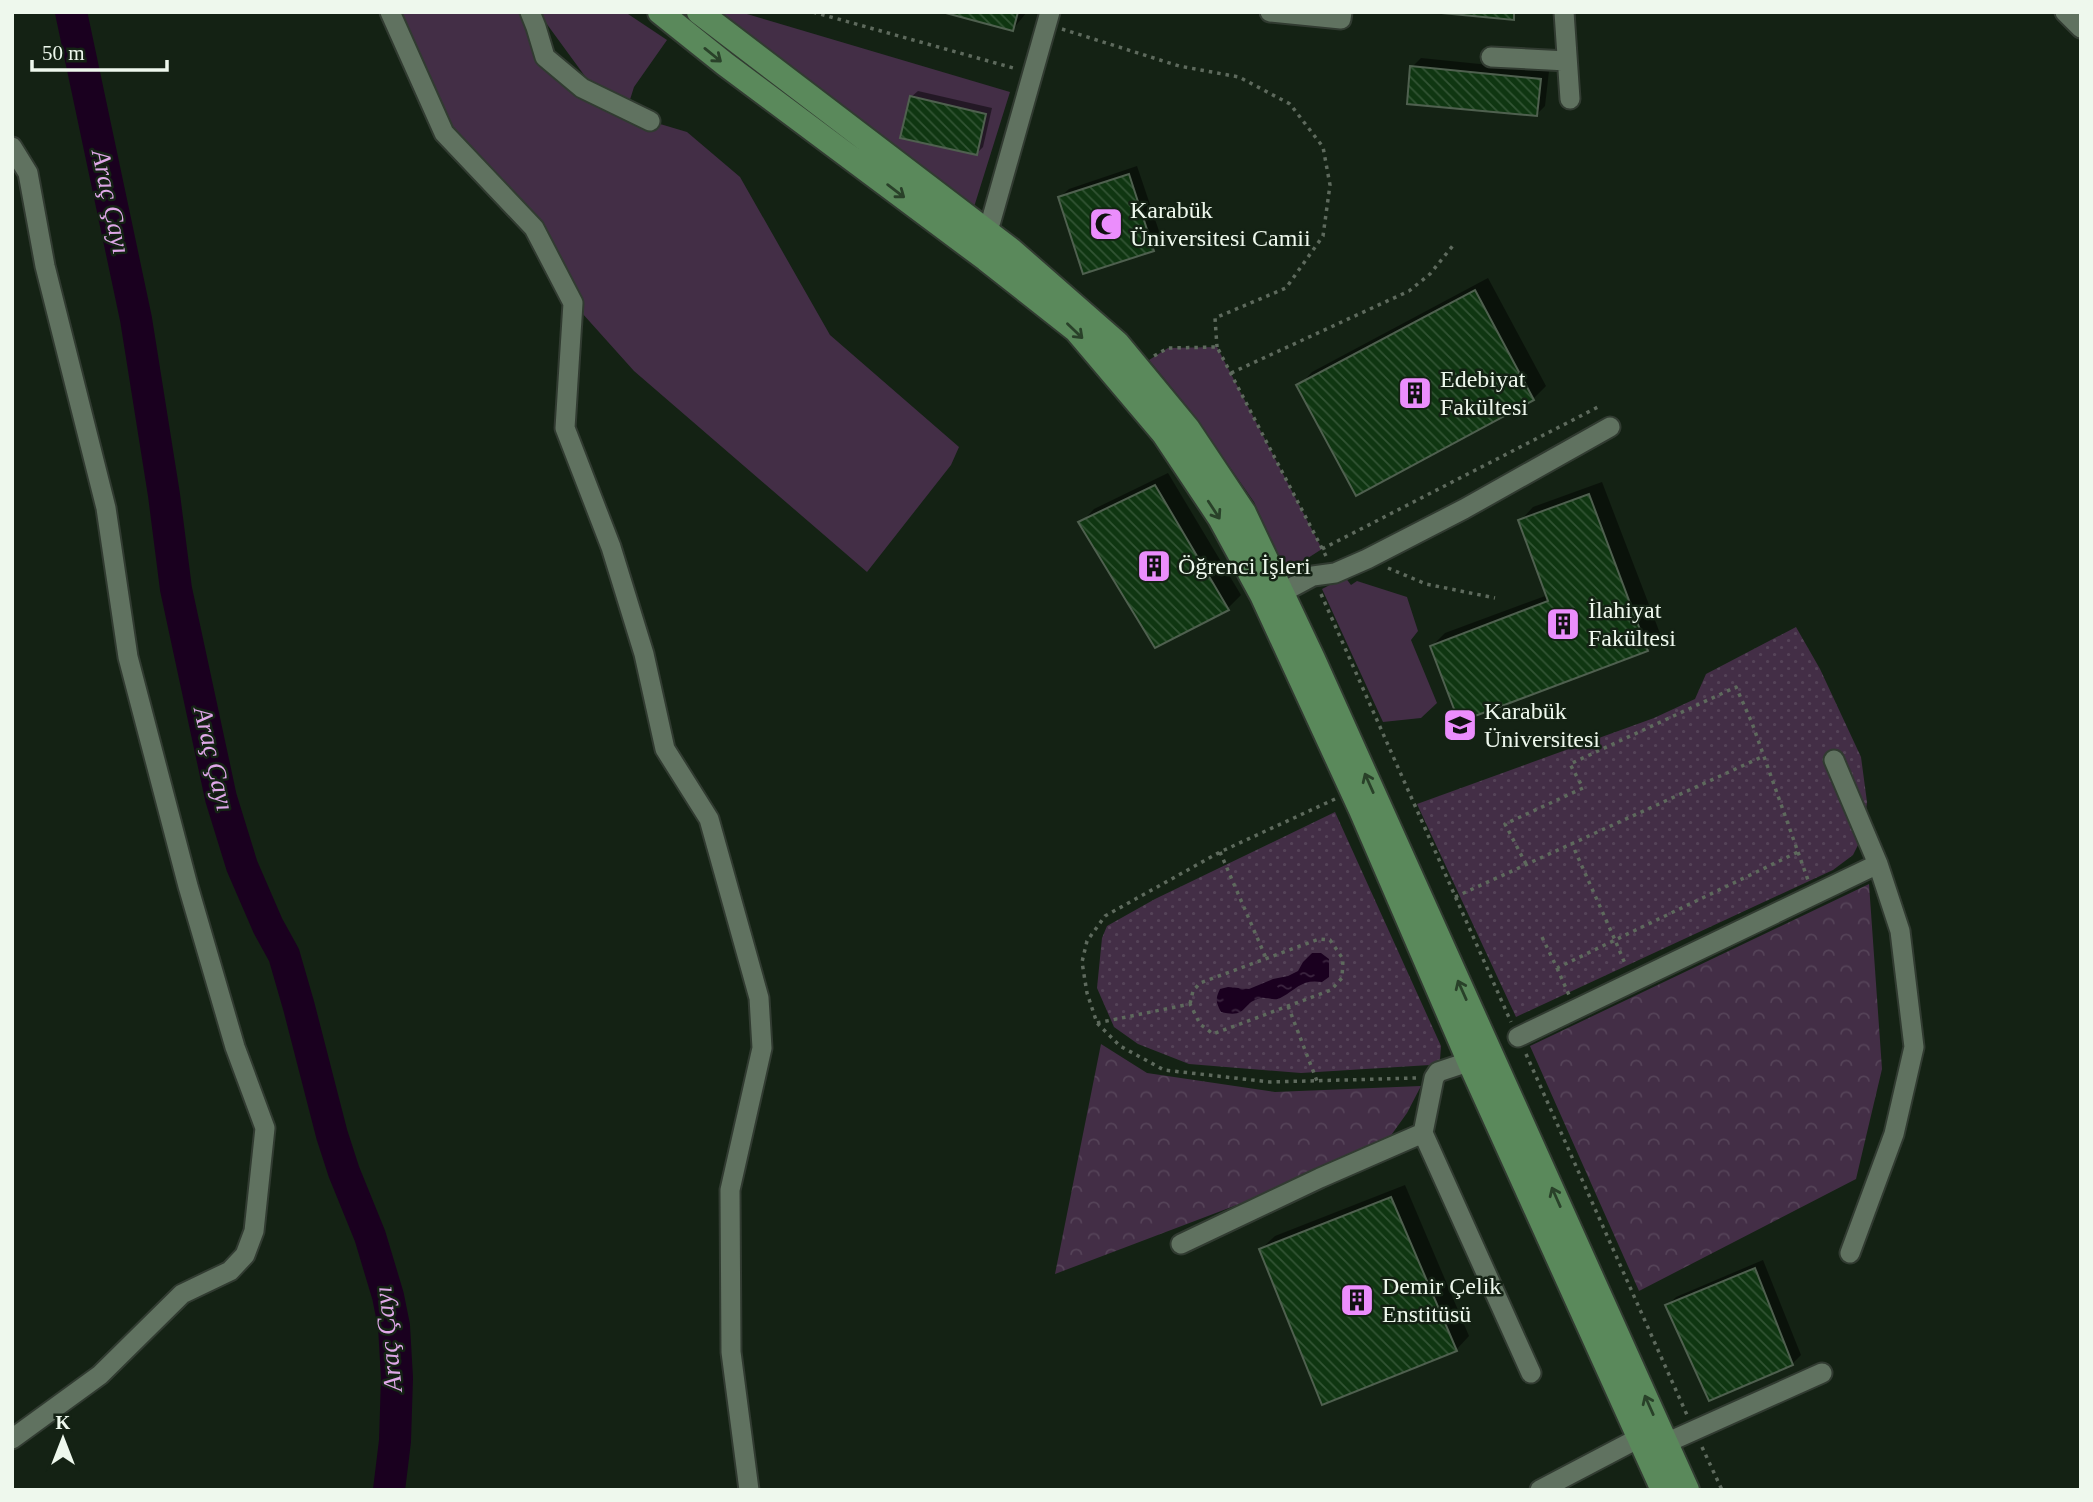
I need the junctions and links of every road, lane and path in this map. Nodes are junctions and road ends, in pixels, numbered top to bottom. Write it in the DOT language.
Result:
graph roads {
  1 [pos="390,12"];
  2 [pos="530,12"];
  3 [pos="660,12"];
  4 [pos="699,12"];
  5 [pos="813,12"];
  6 [pos="1269,12"];
  7 [pos="1342,12"];
  8 [pos="1564,12"];
  9 [pos="2065,12"];
  10 [pos="1049,18"];
  11 [pos="2081,28"];
  12 [pos="1491,57"];
  13 [pos="1567,61"];
  14 [pos="1033,74"];
  15 [pos="1570,99"];
  16 [pos="650,121"];
  17 [pos="12,147"];
  18 [pos="987,231"];
  19 [pos="1455,243"];
  20 [pos="1217,347"];
  21 [pos="1149,360"];
  22 [pos="1231,373"];
  23 [pos="1600,406"];
  24 [pos="1609,427"];
  25 [pos="1322,549"];
  26 [pos="1367,559"];
  27 [pos="1335,573"];
  28 [pos="1273,597"];
  29 [pos="1495,598"];
  30 [pos="1764,756"];
  31 [pos="1834,760"];
  32 [pos="1339,803"];
  33 [pos="1572,844"];
  34 [pos="1220,852"];
  35 [pos="1798,852"];
  36 [pos="1526,864"];
  37 [pos="1878,864"];
  38 [pos="1814,896"];
  39 [pos="1455,897"];
  40 [pos="1542,936"];
  41 [pos="1615,940"];
  42 [pos="1266,958"];
  43 [pos="1557,968"];
  44 [pos="1634,982"];
  45 [pos="1190,1004"];
  46 [pos="1288,1006"];
  47 [pos="1575,1010"];
  48 [pos="1097,1023"];
  49 [pos="1518,1037"];
  50 [pos="1480,1058"];
  51 [pos="1434,1078"];
  52 [pos="1317,1081"];
  53 [pos="1423,1133"];
  54 [pos="1181,1244"];
  55 [pos="1850,1254"];
  56 [pos="1531,1373"];
  57 [pos="1822,1373"];
  58 [pos="1639,1438"];
  59 [pos="12,1439"];
  60 [pos="1666,1443"];
  61 [pos="749,1490"];
  62 [pos="1539,1490"];
  63 [pos="1662,1490"];
  64 [pos="1687,1490"];
  1 -- 61 [label="street"];
  2 -- 16 [label="street"];
  3 -- 28 [label="main road, one-way"];
  4 -- 18 [label="main road"];
  5 -- 14 [label="path"];
  6 -- 7 [label="street"];
  8 -- 13 [label="street"];
  9 -- 11 [label="street"];
  10 -- 14 [label="street"];
  10 -- 20 [label="path"];
  12 -- 13 [label="street"];
  13 -- 15 [label="street"];
  14 -- 18 [label="street"];
  17 -- 59 [label="street"];
  18 -- 28 [label="main road"];
  19 -- 22 [label="path"];
  20 -- 21 [label="path"];
  20 -- 22 [label="path"];
  22 -- 25 [label="path"];
  23 -- 25 [label="path"];
  24 -- 26 [label="street"];
  25 -- 27 [label="path"];
  26 -- 27 [label="street"];
  26 -- 29 [label="path"];
  27 -- 28 [label="street"];
  28 -- 50 [label="main road"];
  30 -- 33 [label="path"];
  30 -- 35 [label="path"];
  30 -- 36 [label="path"];
  31 -- 37 [label="street"];
  32 -- 34 [label="path"];
  33 -- 36 [label="path"];
  33 -- 41 [label="path"];
  34 -- 42 [label="path"];
  34 -- 48 [label="path"];
  35 -- 38 [label="path"];
  35 -- 41 [label="path"];
  36 -- 39 [label="path"];
  37 -- 38 [label="street"];
  37 -- 55 [label="street"];
  38 -- 44 [label="street"];
  40 -- 43 [label="path"];
  41 -- 43 [label="path"];
  41 -- 44 [label="path"];
  42 -- 45 [label="path"];
  42 -- 46 [label="path"];
  43 -- 47 [label="path"];
  44 -- 47 [label="street"];
  45 -- 46 [label="path"];
  45 -- 48 [label="path"];
  46 -- 52 [label="path"];
  47 -- 49 [label="street"];
  48 -- 52 [label="path"];
  50 -- 51 [label="street"];
  50 -- 58 [label="main road"];
  60 -- 50 [label="main road, one-way"];
  51 -- 52 [label="path"];
  51 -- 53 [label="street"];
  53 -- 54 [label="street"];
  53 -- 56 [label="street"];
  57 -- 60 [label="street"];
  58 -- 62 [label="street"];
  58 -- 63 [label="main road"];
  60 -- 64 [label="main road"];
}
